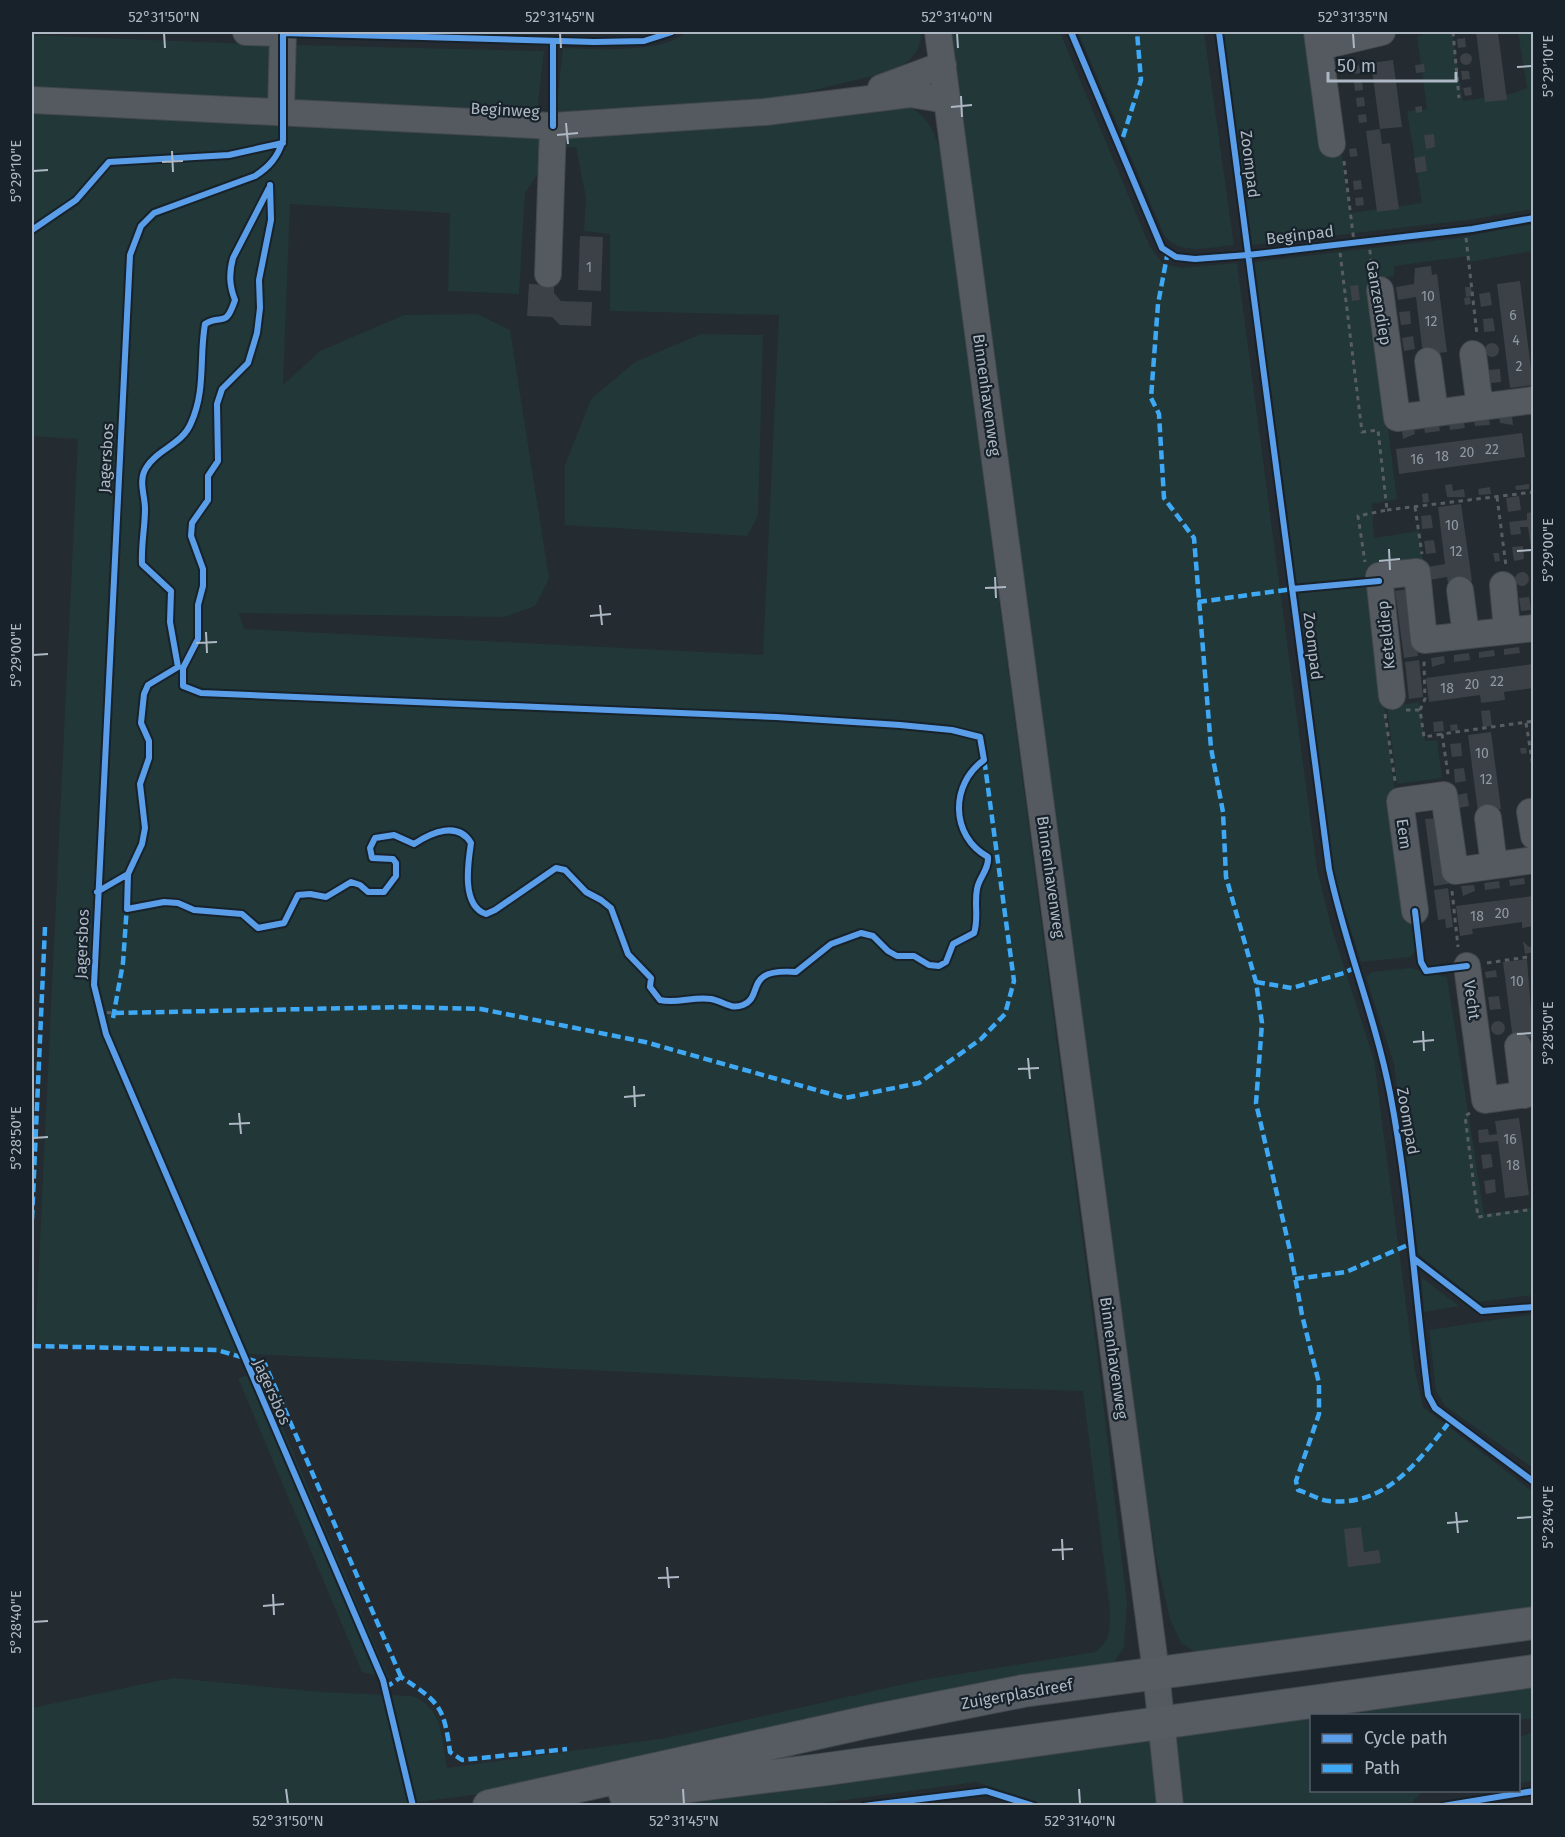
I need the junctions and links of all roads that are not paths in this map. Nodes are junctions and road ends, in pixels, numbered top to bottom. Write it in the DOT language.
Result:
graph roads {
  1 [pos="246,32"];
  2 [pos="283,32"];
  3 [pos="938,32"];
  4 [pos="1382,32"];
  5 [pos="1318,39"];
  6 [pos="943,65"];
  7 [pos="32,100"];
  8 [pos="947,100"];
  9 [pos="835,102"];
  10 [pos="281,111"];
  11 [pos="553,126"];
  12 [pos="1332,144"];
  13 [pos="548,274"];
  14 [pos="1380,290"];
  15 [pos="1473,354"];
  16 [pos="1428,361"];
  17 [pos="1533,400"];
  18 [pos="1480,407"];
  19 [pos="1435,413"];
  20 [pos="1503,585"];
  21 [pos="1460,590"];
  22 [pos="1533,628"];
  23 [pos="1507,630"];
  24 [pos="1466,635"];
  25 [pos="1392,696"];
  26 [pos="1488,818"];
  27 [pos="1533,860"];
  28 [pos="1494,865"];
  29 [pos="1415,911"];
  30 [pos="1464,966"];
  31 [pos="1518,1046"];
  32 [pos="1529,1094"];
  33 [pos="1533,1623"];
  34 [pos="1533,1671"];
  35 [pos="1156,1672"];
  36 [pos="1161,1722"];
  37 [pos="498,1804"];
  38 [pos="1170,1806"];
  1 -- 2 [label="street"];
  2 -- 10 [label="street"];
  3 -- 6 [label="street, Binnenhavenweg"];
  4 -- 5 [label="street"];
  5 -- 12 [label="street"];
  6 -- 8 [label="street, Binnenhavenweg"];
  6 -- 9 [label="street, Beginweg"];
  7 -- 10 [label="street, Beginweg"];
  8 -- 9 [label="street, Beginweg"];
  8 -- 35 [label="street, Binnenhavenweg"];
  9 -- 11 [label="street, Beginweg"];
  10 -- 11 [label="street, Beginweg"];
  11 -- 13 [label="street, Beginweg"];
  14 -- 19 [label="street, Ganzendiep"];
  15 -- 18 [label="street"];
  16 -- 19 [label="street"];
  17 -- 18 [label="street, Ganzendiep"];
  18 -- 19 [label="street, Ganzendiep"];
  20 -- 23 [label="street"];
  21 -- 24 [label="street"];
  22 -- 23 [label="street"];
  23 -- 24 [label="street"];
  24 -- 25 [label="street, Keteldiep"];
  26 -- 28 [label="street"];
  27 -- 28 [label="street"];
  28 -- 29 [label="street, Eem"];
  30 -- 32 [label="street, Vecht"];
  31 -- 32 [label="street"];
  33 -- 35 [label="main road, Zuigerplasdreef"];
  34 -- 36 [label="main road, Zuigerplasdreef"];
  35 -- 36 [label="street, Binnenhavenweg"];
  35 -- 37 [label="main road, Zuigerplasdreef"];
  36 -- 37 [label="main road, Zuigerplasdreef"];
  36 -- 38 [label="street"];
}
